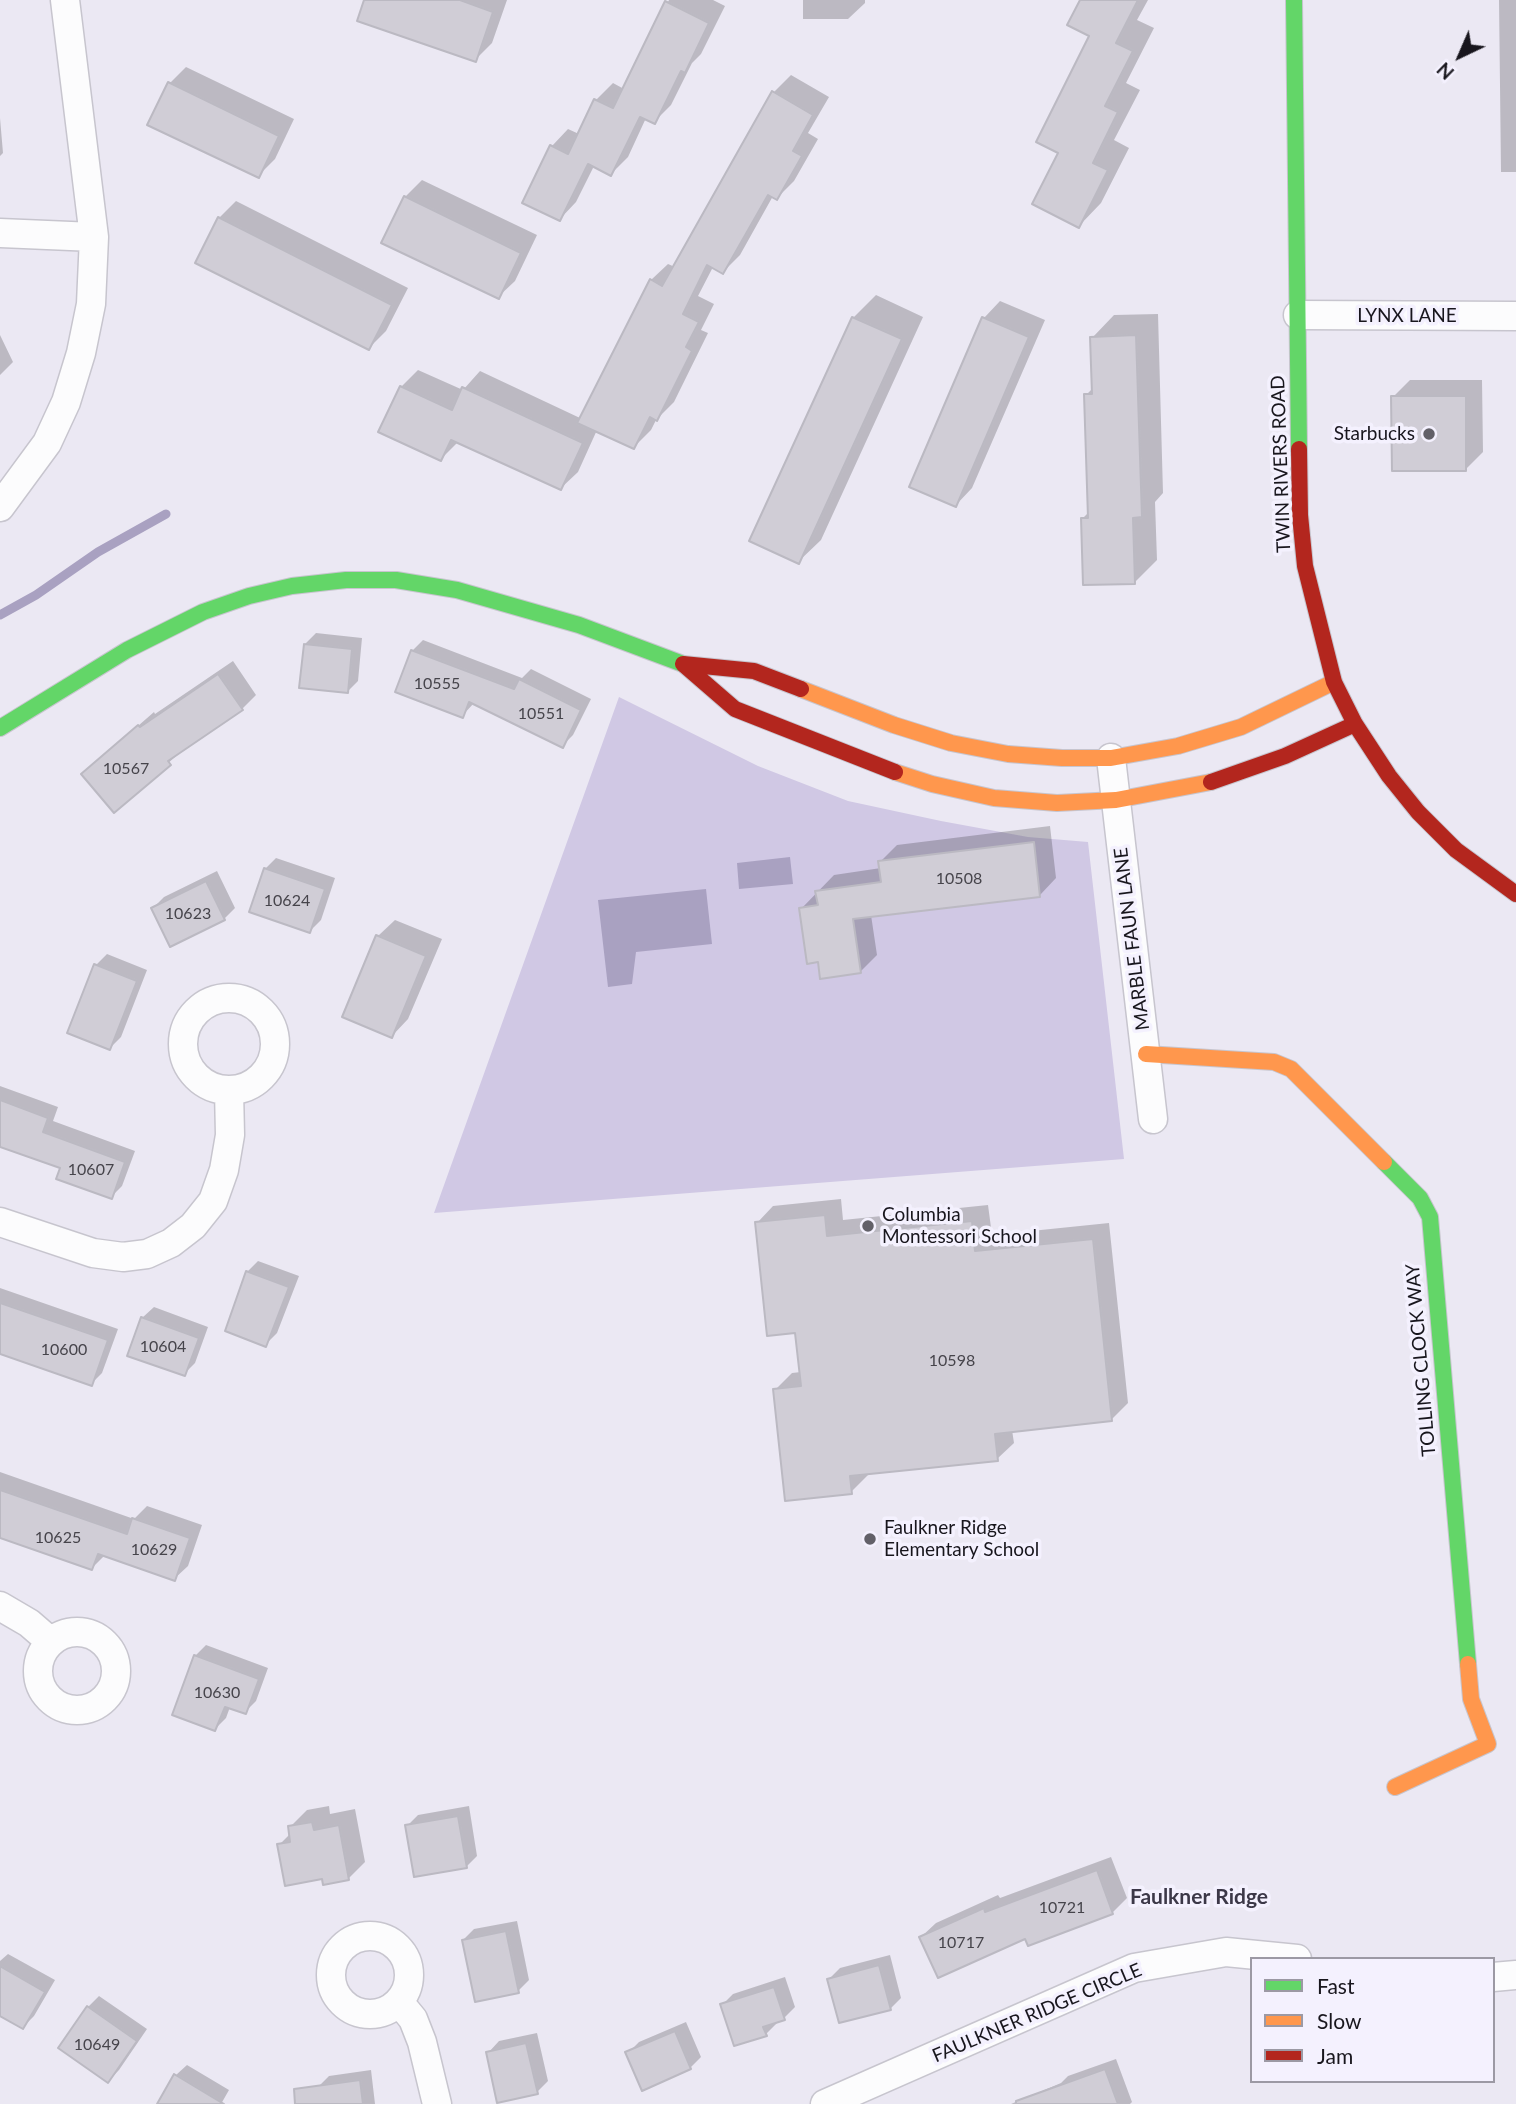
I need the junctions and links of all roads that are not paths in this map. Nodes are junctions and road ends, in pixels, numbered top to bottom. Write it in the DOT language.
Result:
graph roads {
  1 [pos="65,0"];
  2 [pos="1294,0"];
  3 [pos="0,233"];
  4 [pos="94,237"];
  5 [pos="1298,315"];
  6 [pos="1516,316"];
  7 [pos="0,507"];
  8 [pos="683,664"];
  9 [pos="1334,682"];
  10 [pos="1355,724"];
  11 [pos="0,728"];
  12 [pos="1111,758"];
  13 [pos="1116,800"];
  14 [pos="1516,894"];
  15 [pos="1146,1054"];
  16 [pos="229,1090"];
  17 [pos="1153,1119"];
  18 [pos="0,1222"];
  19 [pos="0,1606"];
  20 [pos="51,1642"];
  21 [pos="1395,1787"];
  22 [pos="1277,1957"];
  23 [pos="1516,1975"];
  24 [pos="1495,1976"];
  25 [pos="399,2002"];
  26 [pos="437,2104"];
  27 [pos="825,2104"];
  1 -- 4 [label="street"];
  2 -- 5 [label="street, TWIN RIVERS ROAD"];
  3 -- 4 [label="street"];
  4 -- 7 [label="street"];
  5 -- 6 [label="street, LYNX LANE"];
  5 -- 9 [label="street, TWIN RIVERS ROAD"];
  8 -- 11 [label="street"];
  8 -- 12 [label="street"];
  8 -- 13 [label="street"];
  9 -- 10 [label="street, TWIN RIVERS ROAD"];
  9 -- 12 [label="street"];
  10 -- 13 [label="street"];
  10 -- 14 [label="street, TWIN RIVERS ROAD"];
  12 -- 13 [label="street, MARBLE FAUN LANE"];
  13 -- 15 [label="street, MARBLE FAUN LANE"];
  15 -- 17 [label="street, MARBLE FAUN LANE"];
  15 -- 21 [label="street, TOLLING CLOCK WAY"];
  16 -- 18 [label="street"];
  19 -- 20 [label="street"];
  22 -- 27 [label="street, FAULKNER RIDGE CIRCLE"];
  23 -- 24 [label="street"];
  25 -- 26 [label="street"];
}
